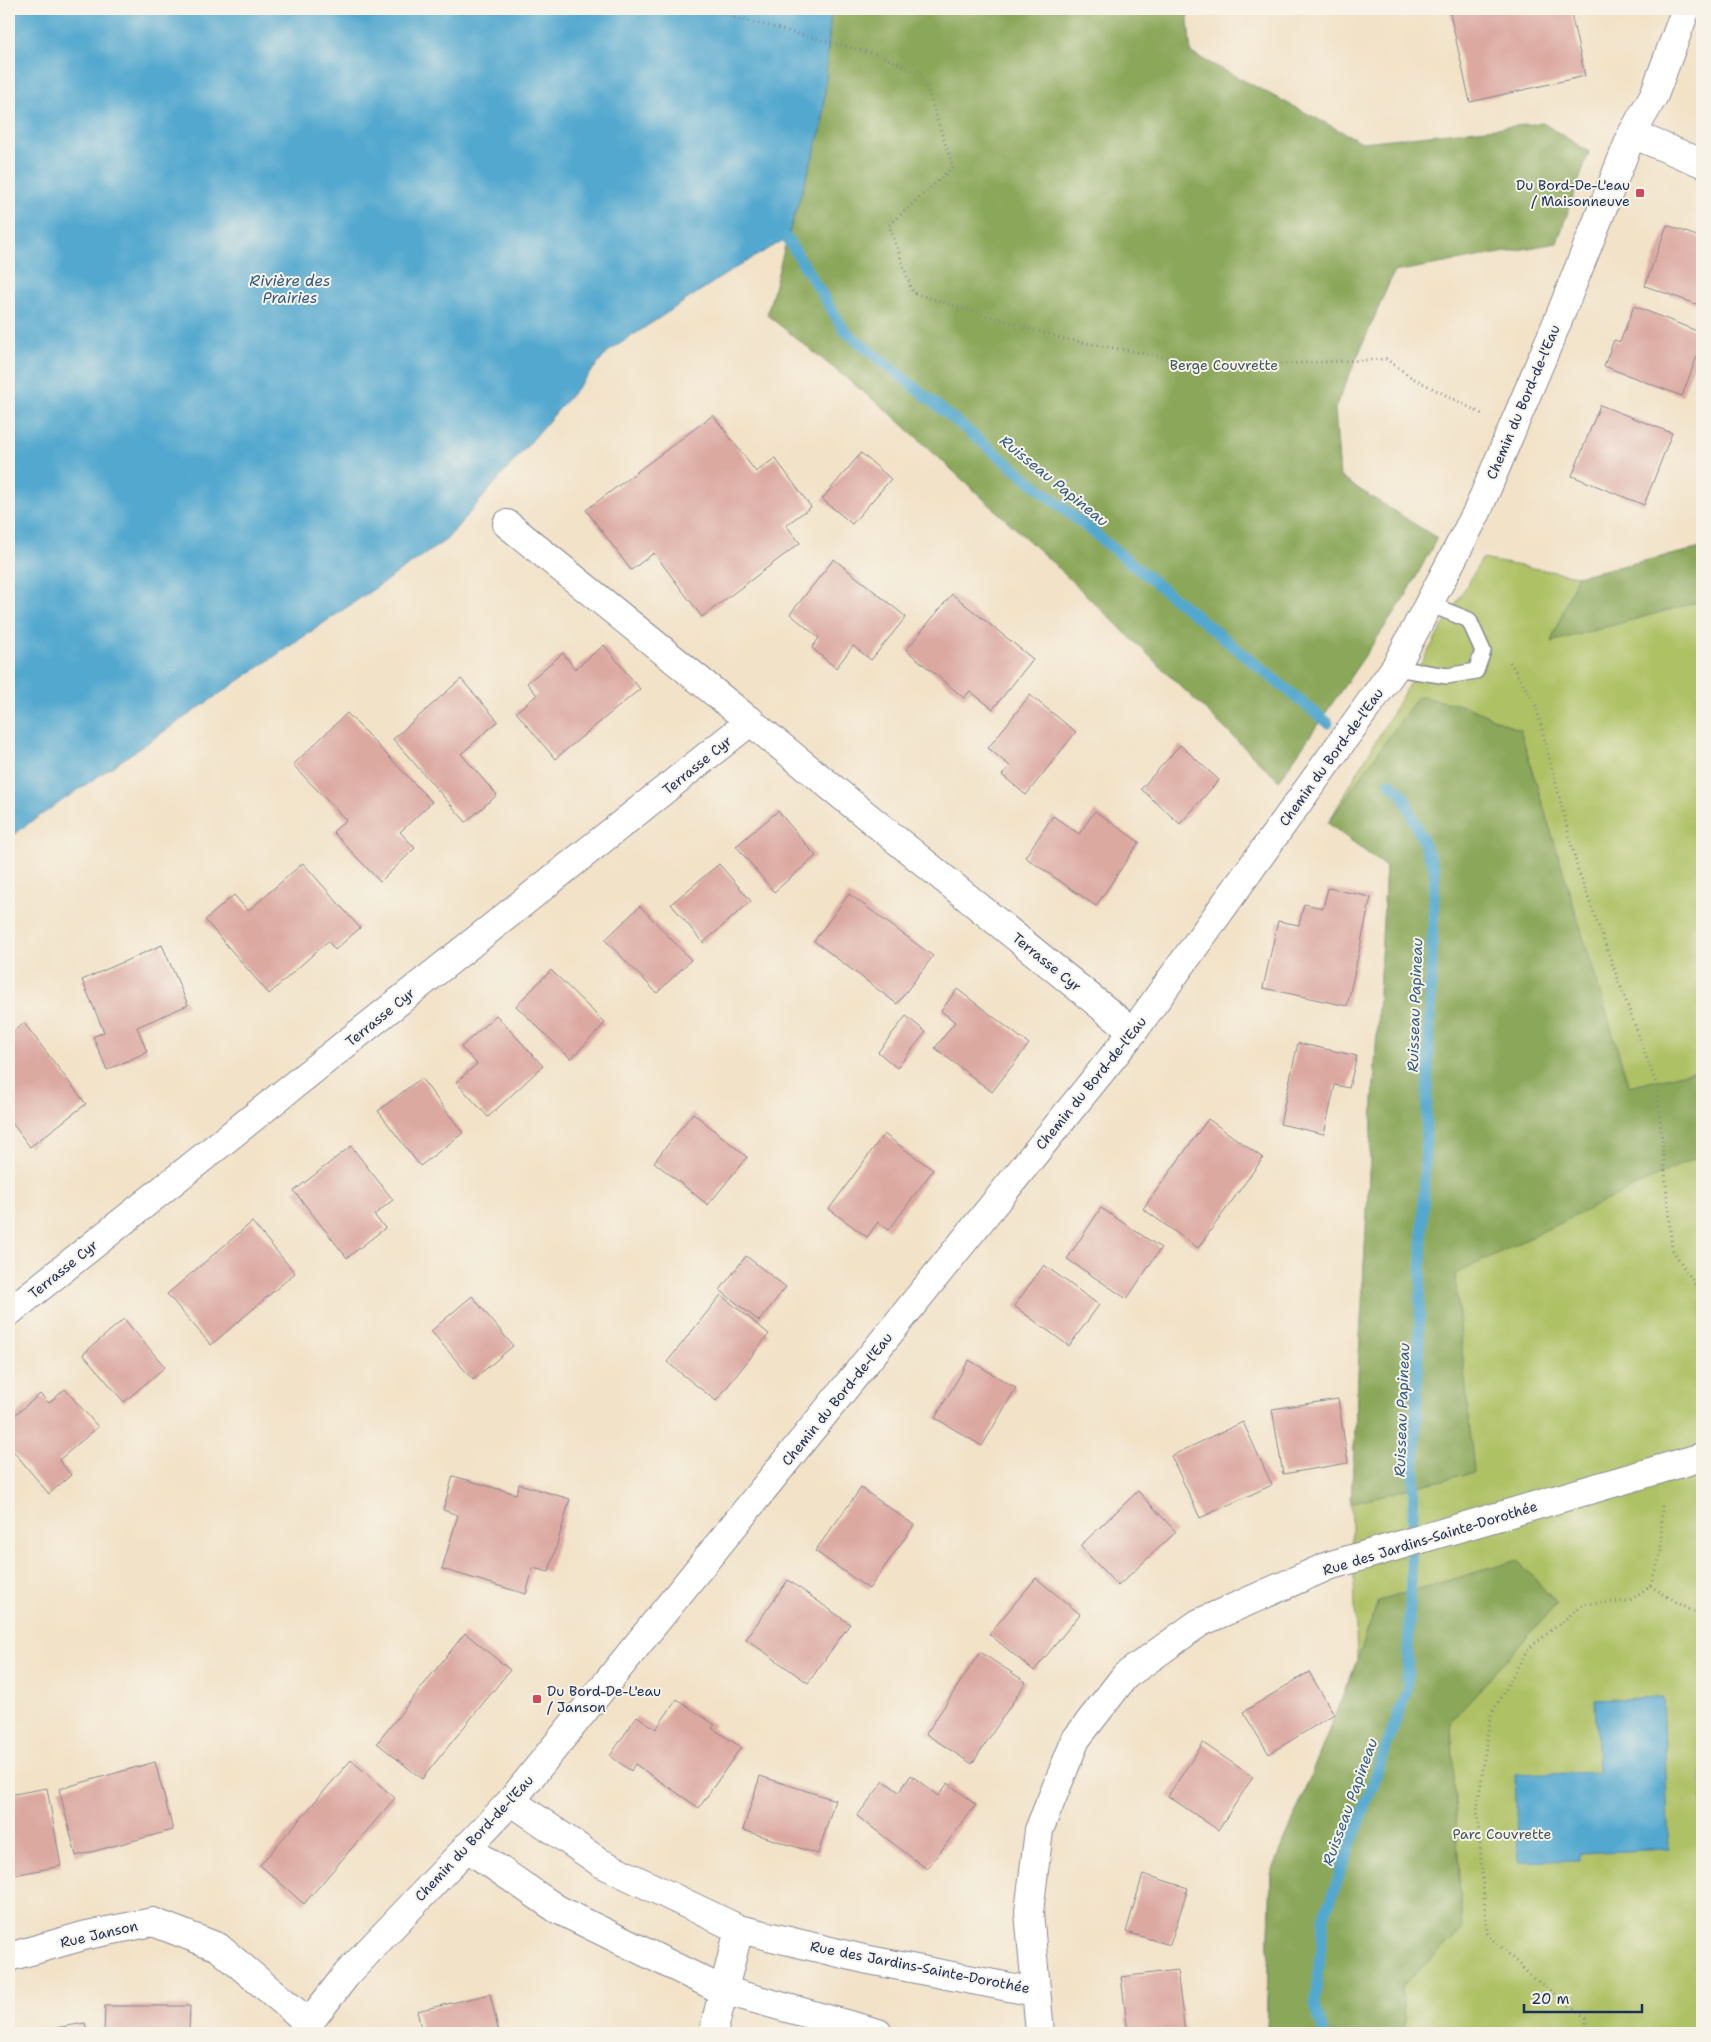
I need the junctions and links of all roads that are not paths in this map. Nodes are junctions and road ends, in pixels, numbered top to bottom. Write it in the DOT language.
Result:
graph roads {
  1 [pos="1686,9"];
  2 [pos="1632,134"];
  3 [pos="1702,163"];
  4 [pos="507,524"];
  5 [pos="1428,604"];
  6 [pos="1395,668"];
  7 [pos="751,721"];
  8 [pos="1133,1032"];
  9 [pos="9,1312"];
  10 [pos="1702,1457"];
  11 [pos="511,1801"];
  12 [pos="466,1847"];
  13 [pos="739,1929"];
  14 [pos="9,1956"];
  15 [pos="722,1990"];
  16 [pos="1035,1992"];
  17 [pos="305,2028"];
  18 [pos="713,2033"];
  19 [pos="878,2033"];
  20 [pos="1040,2033"];
  1 -- 2 [label="street, Chemin du Bord-de-l'Eau"];
  2 -- 3 [label="street"];
  2 -- 5 [label="street, Chemin du Bord-de-l'Eau"];
  4 -- 7 [label="street, Terrasse Cyr"];
  5 -- 6 [label="street, Chemin du Bord-de-l'Eau"];
  5 -- 6 [label="lane"];
  6 -- 8 [label="street, Chemin du Bord-de-l'Eau"];
  7 -- 8 [label="street, Terrasse Cyr"];
  7 -- 9 [label="street, Terrasse Cyr"];
  8 -- 11 [label="street, Chemin du Bord-de-l'Eau"];
  10 -- 16 [label="street, Rue des Jardins-Sainte-Dorothée"];
  11 -- 12 [label="street, Chemin du Bord-de-l'Eau"];
  11 -- 13 [label="street, Rue des Jardins-Sainte-Dorothée"];
  12 -- 15 [label="street"];
  12 -- 17 [label="street, Chemin du Bord-de-l'Eau"];
  13 -- 15 [label="street"];
  13 -- 16 [label="street, Rue des Jardins-Sainte-Dorothée"];
  14 -- 17 [label="street, Rue Janson"];
  15 -- 18 [label="street"];
  15 -- 19 [label="street"];
  16 -- 20 [label="street"];
}
